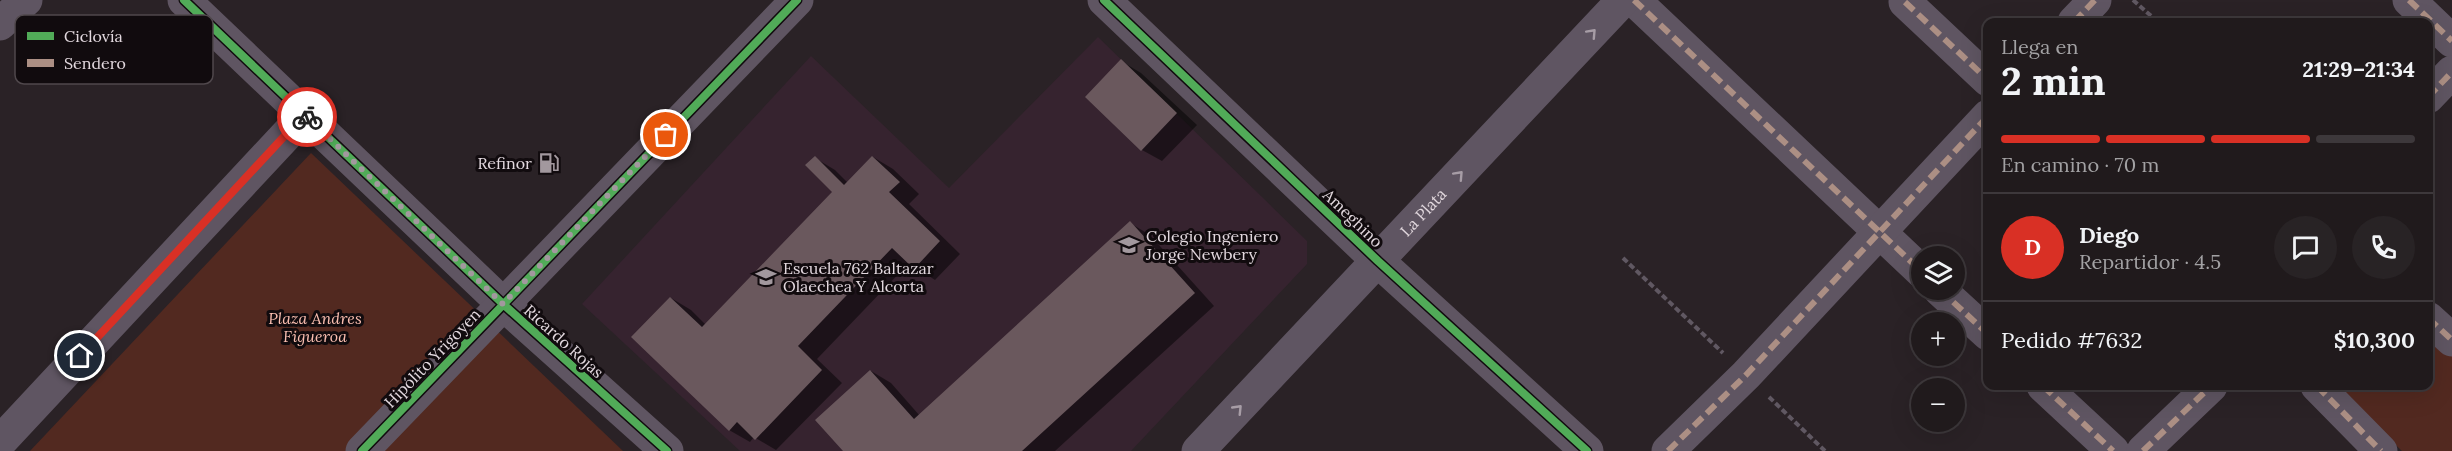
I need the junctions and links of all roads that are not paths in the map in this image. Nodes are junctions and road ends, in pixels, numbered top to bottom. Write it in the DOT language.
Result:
graph roads {
  1 [pos="26,0"];
  2 [pos="184,0"];
  3 [pos="796,0"];
  4 [pos="1104,0"];
  5 [pos="1623,0"];
  6 [pos="1634,0"];
  7 [pos="2095,0"];
  8 [pos="2409,0"];
  9 [pos="1905,2"];
  10 [pos="200,15"];
  11 [pos="2078,18"];
  12 [pos="2428,18"];
  13 [pos="2433,23"];
  14 [pos="0,24"];
  15 [pos="213,28"];
  16 [pos="2452,41"];
  17 [pos="2452,72"];
  18 [pos="1983,75"];
  19 [pos="2433,92"];
  20 [pos="304,115"];
  21 [pos="1983,121"];
  22 [pos="1881,233"];
  23 [pos="1378,261"];
  24 [pos="1911,262"];
  25 [pos="1952,300"];
  26 [pos="503,304"];
  27 [pos="2433,323"];
  28 [pos="1983,329"];
  29 [pos="2452,340"];
  30 [pos="2047,390"];
  31 [pos="2207,390"];
  32 [pos="2321,390"];
  33 [pos="0,442"];
  34 [pos="362,451"];
  35 [pos="667,451"];
  36 [pos="1198,451"];
  37 [pos="1587,451"];
  38 [pos="1668,451"];
  39 [pos="2113,451"];
  40 [pos="2143,451"];
  41 [pos="2381,451"];
  1 -- 14 [label="street"];
  2 -- 10 [label="street, Ricardo Rojas"];
  3 -- 26 [label="street, Hipólito Yrigoyen"];
  4 -- 23 [label="street, Ameghino"];
  23 -- 5 [label="street, La Plata, one-way"];
  6 -- 22 [label="street"];
  7 -- 11 [label="street"];
  8 -- 12 [label="street"];
  9 -- 18 [label="street"];
  13 -- 16 [label="street"];
  15 -- 20 [label="street, Ricardo Rojas"];
  17 -- 19 [label="street"];
  20 -- 26 [label="street, Ricardo Rojas"];
  20 -- 33 [label="street"];
  21 -- 22 [label="street"];
  22 -- 24 [label="street"];
  22 -- 38 [label="street"];
  36 -- 23 [label="street, La Plata, one-way"];
  23 -- 37 [label="street, Ameghino"];
  25 -- 28 [label="street"];
  26 -- 34 [label="street, Hipólito Yrigoyen"];
  26 -- 35 [label="street, Ricardo Rojas"];
  27 -- 29 [label="street"];
  30 -- 39 [label="street"];
  31 -- 40 [label="street"];
  32 -- 41 [label="street"];
}
